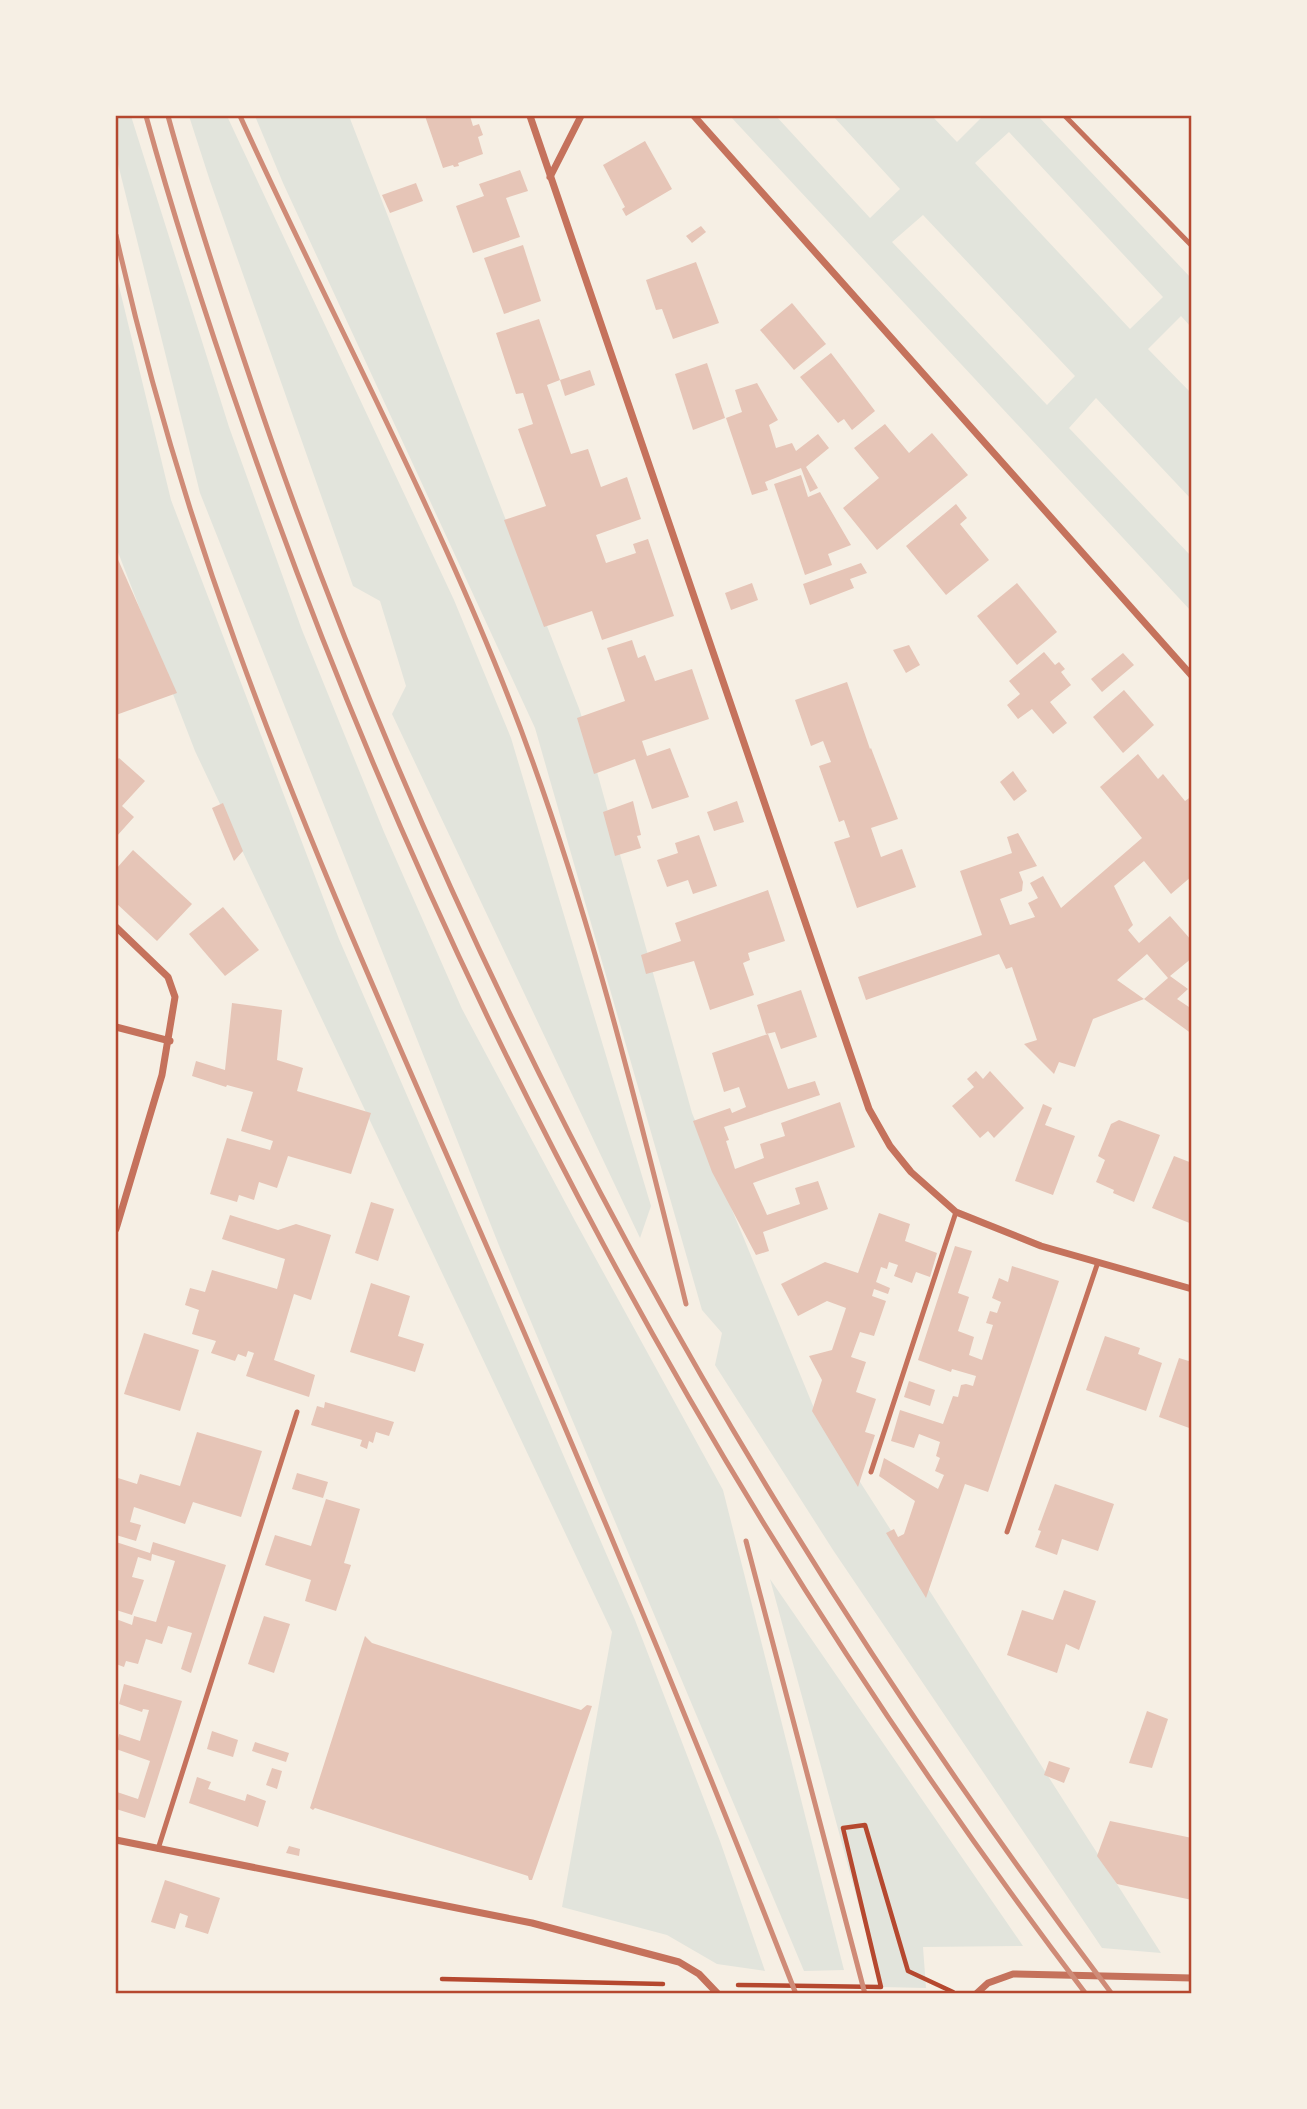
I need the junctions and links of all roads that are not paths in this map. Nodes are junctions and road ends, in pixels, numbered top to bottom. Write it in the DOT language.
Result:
graph roads {
  1 [pos="530,116"];
  2 [pos="581,116"];
  3 [pos="694,116"];
  4 [pos="1065,116"];
  5 [pos="550,178"];
  6 [pos="1192,246"];
  7 [pos="1192,676"];
  8 [pos="116,927"];
  9 [pos="116,1027"];
  10 [pos="170,1041"];
  11 [pos="956,1212"];
  12 [pos="116,1228"];
  13 [pos="1098,1262"];
  14 [pos="1192,1289"];
  15 [pos="297,1412"];
  16 [pos="871,1472"];
  17 [pos="1007,1532"];
  18 [pos="116,1840"];
  19 [pos="158,1849"];
  20 [pos="1192,1978"];
  21 [pos="718,1993"];
  22 [pos="976,1993"];
  1 -- 5 [label="street"];
  2 -- 5 [label="street"];
  3 -- 7 [label="street"];
  4 -- 6 [label="lane"];
  5 -- 11 [label="street"];
  8 -- 10 [label="street"];
  9 -- 10 [label="street"];
  10 -- 12 [label="street"];
  11 -- 13 [label="street"];
  11 -- 16 [label="lane"];
  13 -- 14 [label="street"];
  13 -- 17 [label="lane"];
  15 -- 19 [label="lane"];
  18 -- 19 [label="street"];
  19 -- 21 [label="street"];
  20 -- 22 [label="street"];
}
